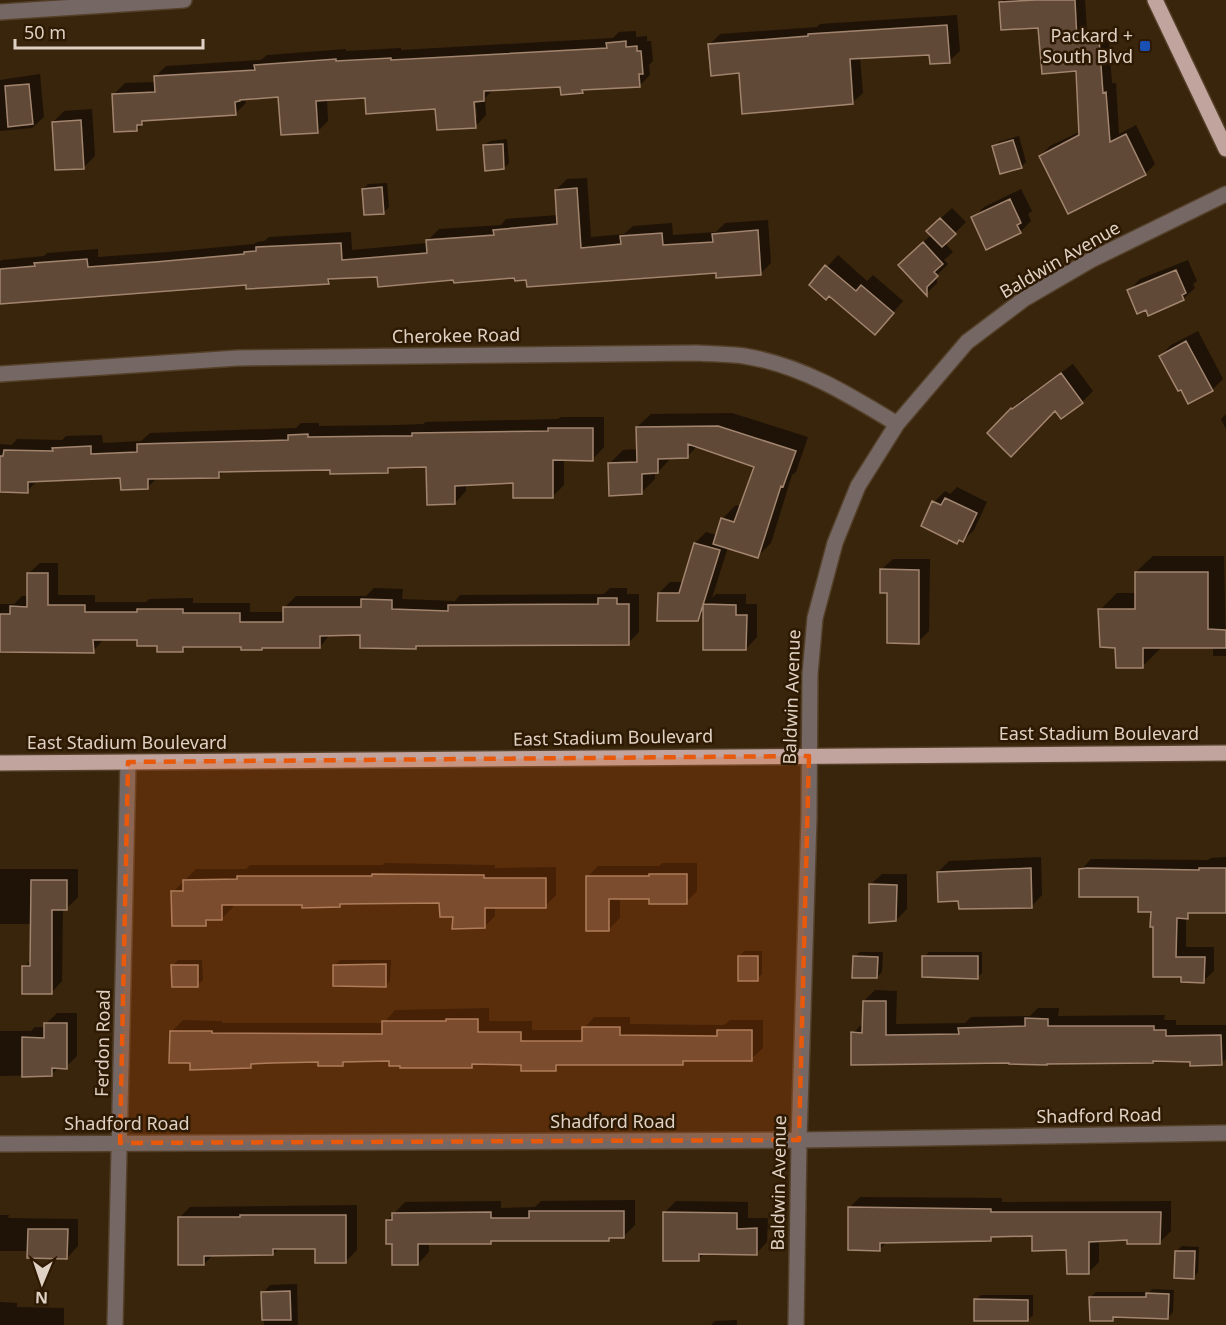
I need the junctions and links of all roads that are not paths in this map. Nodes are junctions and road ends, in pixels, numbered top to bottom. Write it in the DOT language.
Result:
graph roads {
  1 [pos="184,0"];
  2 [pos="1160,1"];
  3 [pos="0,12"];
  4 [pos="1226,149"];
  5 [pos="1226,194"];
  6 [pos="0,374"];
  7 [pos="897,424"];
  8 [pos="1226,753"];
  9 [pos="809,756"];
  10 [pos="128,762"];
  11 [pos="0,763"];
  12 [pos="1226,1133"];
  13 [pos="799,1140"];
  14 [pos="120,1143"];
  15 [pos="0,1144"];
  16 [pos="115,1325"];
  17 [pos="796,1325"];
  1 -- 3 [label="street"];
  2 -- 4 [label="main road"];
  5 -- 7 [label="street, Baldwin Avenue"];
  6 -- 7 [label="street, Cherokee Road"];
  7 -- 9 [label="street, Baldwin Avenue"];
  8 -- 9 [label="main road, East Stadium Boulevard"];
  9 -- 10 [label="main road, East Stadium Boulevard"];
  9 -- 13 [label="street, Baldwin Avenue"];
  10 -- 11 [label="main road, East Stadium Boulevard"];
  10 -- 14 [label="street, Ferdon Road"];
  12 -- 13 [label="street, Shadford Road"];
  13 -- 14 [label="street, Shadford Road"];
  13 -- 17 [label="street, Baldwin Avenue"];
  14 -- 15 [label="street, Shadford Road"];
  14 -- 16 [label="street, Ferdon Road"];
}
